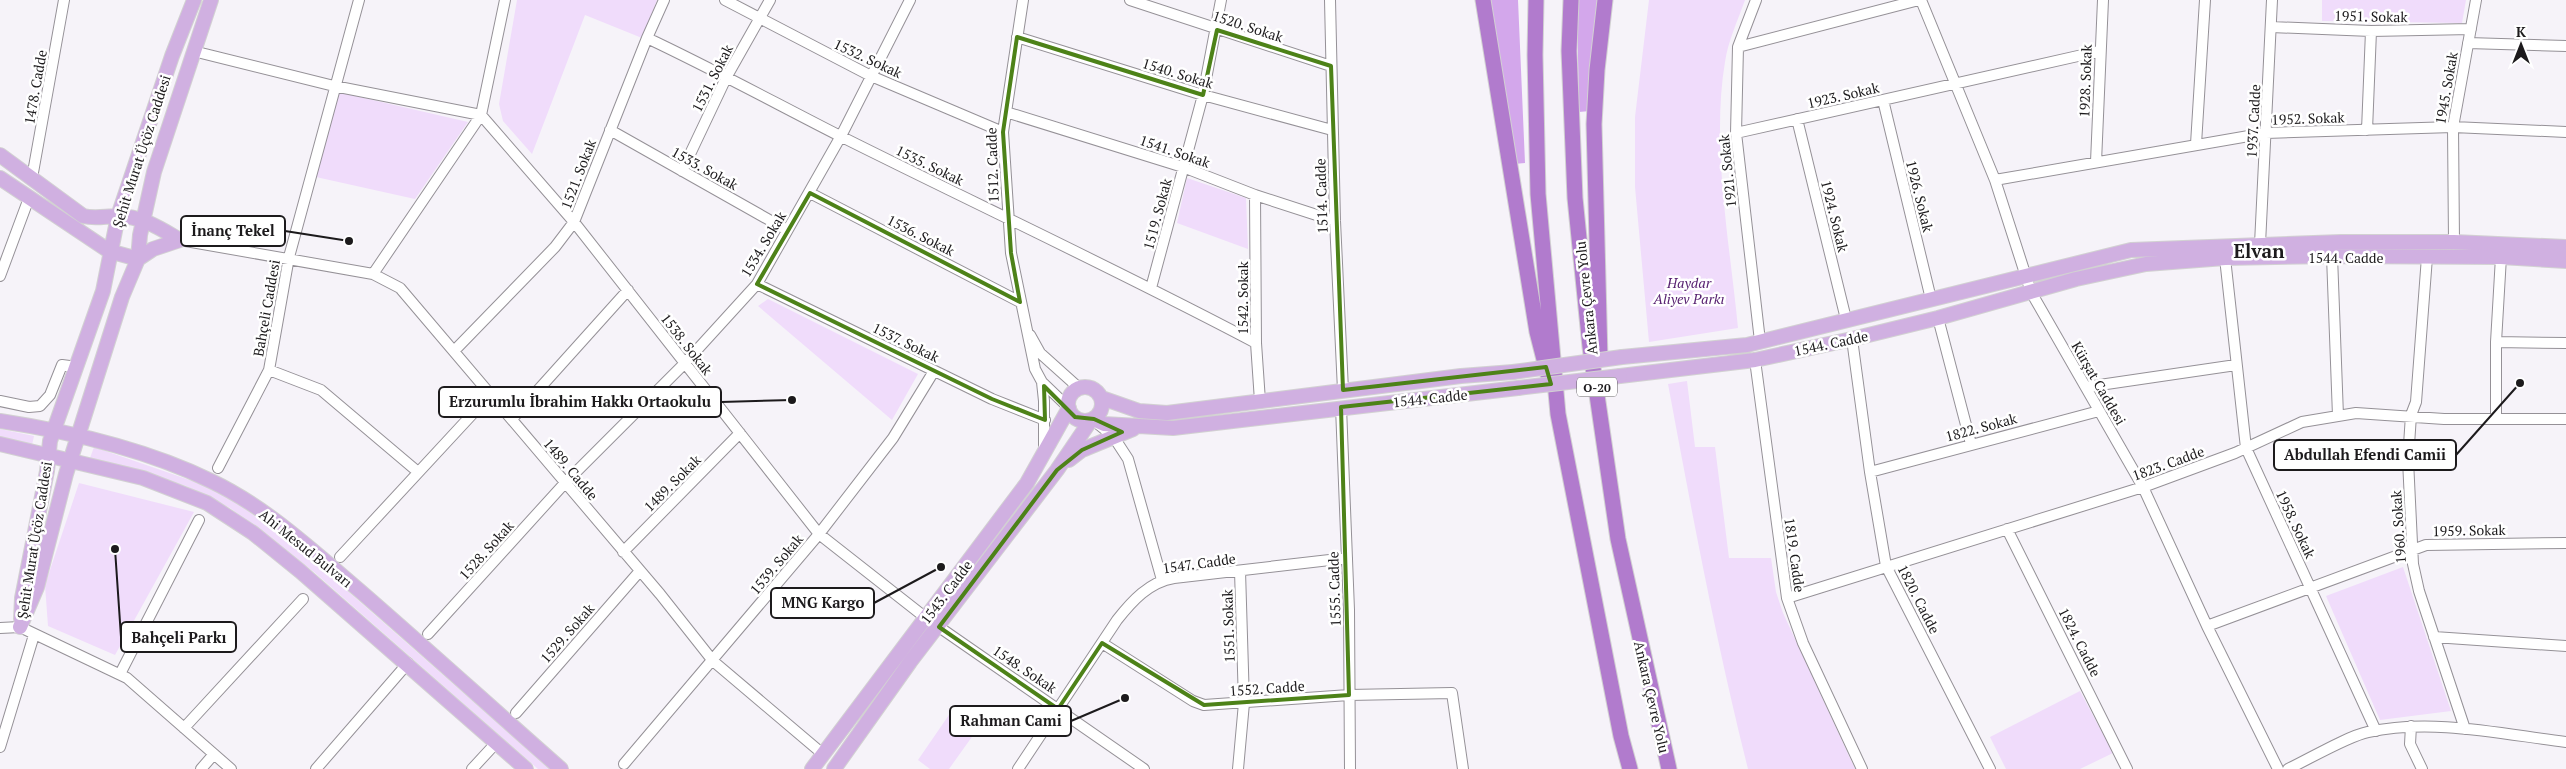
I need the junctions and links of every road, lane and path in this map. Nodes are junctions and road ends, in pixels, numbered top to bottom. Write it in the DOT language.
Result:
graph roads {
  1 [pos="64,0"];
  2 [pos="194,0"];
  3 [pos="211,0"];
  4 [pos="359,0"];
  5 [pos="506,0"];
  6 [pos="664,0"];
  7 [pos="724,0"];
  8 [pos="770,0"];
  9 [pos="910,0"];
  10 [pos="1023,0"];
  11 [pos="1130,0"];
  12 [pos="1221,0"];
  13 [pos="1330,0"];
  14 [pos="1483,0"];
  15 [pos="1536,0"];
  16 [pos="1571,0"];
  17 [pos="1605,0"];
  18 [pos="1756,0"];
  19 [pos="1920,0"];
  20 [pos="2103,0"];
  21 [pos="2205,0"];
  22 [pos="2272,0"];
  23 [pos="2476,0"];
  24 [pos="760,19"];
  25 [pos="2271,27"];
  26 [pos="2471,29"];
  27 [pos="1217,30"];
  28 [pos="2371,31"];
  29 [pos="1017,36"];
  30 [pos="646,38"];
  31 [pos="2468,43"];
  32 [pos="2566,46"];
  33 [pos="1738,47"];
  34 [pos="193,51"];
  35 [pos="2100,51"];
  36 [pos="1331,66"];
  37 [pos="727,76"];
  38 [pos="871,76"];
  39 [pos="1956,84"];
  40 [pos="334,86"];
  41 [pos="1203,95"];
  42 [pos="1883,100"];
  43 [pos="1006,112"];
  44 [pos="481,116"];
  45 [pos="1797,119"];
  46 [pos="2453,127"];
  47 [pos="610,130"];
  48 [pos="1332,130"];
  49 [pos="2367,130"];
  50 [pos="1003,132"];
  51 [pos="2266,132"];
  52 [pos="2566,132"];
  53 [pos="1736,133"];
  54 [pos="841,136"];
  55 [pos="2196,144"];
  56 [pos="0,155"];
  57 [pos="2096,162"];
  58 [pos="1183,167"];
  59 [pos="682,171"];
  60 [pos="0,178"];
  61 [pos="32,178"];
  62 [pos="1995,180"];
  63 [pos="810,193"];
  64 [pos="1255,195"];
  65 [pos="29,198"];
  66 [pos="118,216"];
  67 [pos="1008,219"];
  68 [pos="145,220"];
  69 [pos="1335,221"];
  70 [pos="574,222"];
  71 [pos="787,230"];
  72 [pos="180,240"];
  73 [pos="2454,242"];
  74 [pos="2260,244"];
  75 [pos="2566,247"];
  76 [pos="109,251"];
  77 [pos="2332,256"];
  78 [pos="289,257"];
  79 [pos="2427,257"];
  80 [pos="2501,257"];
  81 [pos="2225,258"];
  82 [pos="138,259"];
  83 [pos="2566,261"];
  84 [pos="374,274"];
  85 [pos="0,276"];
  86 [pos="2025,277"];
  87 [pos="757,284"];
  88 [pos="1151,288"];
  89 [pos="628,290"];
  90 [pos="2031,292"];
  91 [pos="1931,299"];
  92 [pos="1020,302"];
  93 [pos="1938,318"];
  94 [pos="1846,319"];
  95 [pos="1028,329"];
  96 [pos="1852,339"];
  97 [pos="1760,341"];
  98 [pos="2496,342"];
  99 [pos="1256,343"];
  100 [pos="2566,343"];
  101 [pos="454,351"];
  102 [pos="1755,360"];
  103 [pos="685,363"];
  104 [pos="2236,365"];
  105 [pos="77,367"];
  106 [pos="269,370"];
  107 [pos="934,371"];
  108 [pos="1042,382"];
  109 [pos="2086,387"];
  110 [pos="1079,388"];
  111 [pos="1343,390"];
  112 [pos="490,395"];
  113 [pos="1102,398"];
  114 [pos="0,401"];
  115 [pos="1260,401"];
  116 [pos="1069,407"];
  117 [pos="1341,408"];
  118 [pos="2099,411"];
  119 [pos="1558,414"];
  120 [pos="2338,416"];
  121 [pos="2411,416"];
  122 [pos="2566,418"];
  123 [pos="512,419"];
  124 [pos="1092,419"];
  125 [pos="2496,419"];
  126 [pos="1045,420"];
  127 [pos="0,421"];
  128 [pos="1602,424"];
  129 [pos="1137,427"];
  130 [pos="54,429"];
  131 [pos="740,433"];
  132 [pos="80,436"];
  133 [pos="1113,436"];
  134 [pos="0,444"];
  135 [pos="1971,444"];
  136 [pos="2246,448"];
  137 [pos="48,455"];
  138 [pos="1043,457"];
  139 [pos="71,462"];
  140 [pos="218,468"];
  141 [pos="1057,470"];
  142 [pos="418,472"];
  143 [pos="1870,472"];
  144 [pos="564,484"];
  145 [pos="2143,487"];
  146 [pos="199,520"];
  147 [pos="2007,529"];
  148 [pos="819,534"];
  149 [pos="2566,543"];
  150 [pos="2412,550"];
  151 [pos="623,552"];
  152 [pos="340,558"];
  153 [pos="1347,558"];
  154 [pos="1886,566"];
  155 [pos="1240,571"];
  156 [pos="639,572"];
  157 [pos="1162,580"];
  158 [pos="2310,588"];
  159 [pos="1787,598"];
  160 [pos="303,599"];
  161 [pos="926,618"];
  162 [pos="2207,626"];
  163 [pos="20,627"];
  164 [pos="939,627"];
  165 [pos="0,628"];
  166 [pos="428,634"];
  167 [pos="34,635"];
  168 [pos="2434,636"];
  169 [pos="1102,643"];
  170 [pos="2566,646"];
  171 [pos="713,660"];
  172 [pos="408,663"];
  173 [pos="120,674"];
  174 [pos="1349,695"];
  175 [pos="1244,703"];
  176 [pos="1058,709"];
  177 [pos="516,713"];
  178 [pos="2411,726"];
  179 [pos="184,728"];
  180 [pos="2465,729"];
  181 [pos="2376,731"];
  182 [pos="2566,742"];
  183 [pos="496,743"];
  184 [pos="0,747"];
  185 [pos="214,754"];
  186 [pos="824,755"];
  187 [pos="624,764"];
  188 [pos="201,769"];
  189 [pos="231,769"];
  190 [pos="316,769"];
  191 [pos="472,769"];
  192 [pos="526,769"];
  193 [pos="562,769"];
  194 [pos="812,769"];
  195 [pos="835,769"];
  196 [pos="1018,769"];
  197 [pos="1144,769"];
  198 [pos="1238,769"];
  199 [pos="1350,769"];
  200 [pos="1463,769"];
  201 [pos="1630,769"];
  202 [pos="1669,769"];
  203 [pos="1862,769"];
  204 [pos="1990,769"];
  205 [pos="2128,769"];
  206 [pos="2278,769"];
  207 [pos="2288,769"];
  208 [pos="2422,769"];
  1 -- 61 [label="street, 1478. Cadde"];
  2 -- 66 [label="main road, Şehit Murat Üçöz Caddesi"];
  3 -- 34 [label="main road, Şehit Murat Üçöz Caddesi"];
  4 -- 40 [label="street, Bahçeli Caddesi"];
  5 -- 44 [label="street"];
  6 -- 30 [label="street, 1521. Sokak"];
  7 -- 24 [label="street, 1532. Sokak"];
  8 -- 24 [label="street, 1531. Sokak"];
  9 -- 38 [label="street, 1534. Sokak"];
  10 -- 29 [label="street, 1512. Cadde"];
  11 -- 27 [label="street, 1520. Sokak"];
  12 -- 27 [label="street, 1519. Sokak"];
  13 -- 36 [label="street, 1514. Cadde"];
  14 -- 119 [label="highway"];
  15 -- 119 [label="highway, O-20"];
  16 -- 128 [label="highway, Ankara Çevre Yolu / O-20"];
  17 -- 128 [label="highway"];
  18 -- 33 [label="street, 1921. Sokak"];
  19 -- 33 [label="street"];
  19 -- 39 [label="street, Kürşat Caddesi"];
  20 -- 35 [label="street, 1928. Sokak"];
  21 -- 55 [label="street"];
  22 -- 25 [label="street, 1937. Cadde"];
  23 -- 26 [label="street, 1945. Sokak"];
  24 -- 37 [label="street, 1531. Sokak"];
  24 -- 38 [label="street, 1532. Sokak"];
  25 -- 28 [label="street, 1951. Sokak"];
  25 -- 51 [label="street, 1937. Cadde"];
  26 -- 28 [label="street, 1951. Sokak"];
  26 -- 31 [label="street, 1945. Sokak"];
  27 -- 36 [label="street, 1520. Sokak"];
  27 -- 41 [label="street, 1519. Sokak"];
  28 -- 49 [label="street"];
  29 -- 41 [label="street, 1540. Sokak"];
  29 -- 43 [label="street, 1512. Cadde"];
  30 -- 37 [label="street, 1535. Sokak"];
  30 -- 47 [label="street, 1521. Sokak"];
  31 -- 32 [label="street"];
  31 -- 46 [label="street, 1945. Sokak"];
  33 -- 53 [label="street, 1921. Sokak"];
  34 -- 40 [label="street"];
  34 -- 68 [label="main road, Şehit Murat Üçöz Caddesi"];
  35 -- 39 [label="street, 1923. Sokak"];
  35 -- 57 [label="street, 1928. Sokak"];
  36 -- 48 [label="street, 1514. Cadde"];
  37 -- 54 [label="street, 1535. Sokak"];
  37 -- 59 [label="street, 1531. Sokak"];
  38 -- 50 [label="street, 1532. Sokak"];
  38 -- 54 [label="street, 1534. Sokak"];
  39 -- 42 [label="street, 1923. Sokak"];
  39 -- 62 [label="street, Kürşat Caddesi"];
  40 -- 44 [label="street"];
  40 -- 78 [label="street, Bahçeli Caddesi"];
  41 -- 48 [label="street, 1540. Sokak"];
  41 -- 58 [label="street, 1519. Sokak"];
  42 -- 45 [label="street, 1923. Sokak"];
  42 -- 91 [label="street, 1926. Sokak"];
  43 -- 50 [label="street, 1512. Cadde"];
  43 -- 58 [label="street, 1541. Sokak"];
  44 -- 70 [label="street, 1538. Sokak"];
  44 -- 84 [label="street"];
  45 -- 53 [label="street, 1923. Sokak"];
  45 -- 94 [label="street, 1924. Sokak"];
  46 -- 49 [label="street, 1952. Sokak"];
  46 -- 52 [label="street, 1952. Sokak"];
  46 -- 73 [label="street, 1945. Sokak"];
  47 -- 59 [label="street, 1533. Sokak"];
  47 -- 70 [label="street, 1521. Sokak"];
  48 -- 69 [label="street, 1514. Cadde"];
  49 -- 51 [label="street, 1952. Sokak"];
  50 -- 67 [label="street, 1512. Cadde"];
  51 -- 55 [label="street, 1952. Sokak"];
  51 -- 74 [label="street, 1937. Cadde"];
  53 -- 97 [label="street, 1921. Sokak"];
  54 -- 63 [label="street, 1534. Sokak"];
  54 -- 67 [label="street, 1535. Sokak"];
  55 -- 57 [label="street, 1952. Sokak"];
  56 -- 61 [label="main road"];
  57 -- 62 [label="street, 1952. Sokak"];
  58 -- 64 [label="street, 1541. Sokak"];
  58 -- 88 [label="street, 1519. Sokak"];
  59 -- 71 [label="street, 1533. Sokak"];
  60 -- 65 [label="main road"];
  61 -- 66 [label="main road"];
  62 -- 86 [label="street, Kürşat Caddesi"];
  63 -- 71 [label="street, 1534. Sokak"];
  63 -- 92 [label="street, 1536. Sokak"];
  64 -- 69 [label="street, 1541. Sokak"];
  64 -- 99 [label="street, 1542. Sokak"];
  65 -- 76 [label="main road"];
  65 -- 85 [label="street"];
  66 -- 68 [label="main road"];
  66 -- 76 [label="main road, Şehit Murat Üçöz Caddesi"];
  67 -- 88 [label="street, 1535. Sokak"];
  67 -- 92 [label="street, 1512. Cadde"];
  68 -- 72 [label="main road"];
  68 -- 82 [label="main road, Şehit Murat Üçöz Caddesi"];
  69 -- 111 [label="street, 1514. Cadde"];
  70 -- 89 [label="street, 1538. Sokak"];
  70 -- 101 [label="street, 1521. Sokak"];
  71 -- 87 [label="street, 1534. Sokak"];
  72 -- 78 [label="street, 1489. Cadde"];
  72 -- 82 [label="main road"];
  73 -- 74 [label="main road, 1544. Cadde"];
  73 -- 75 [label="main road, 1544. Cadde"];
  74 -- 86 [label="main road, 1544. Cadde"];
  76 -- 82 [label="main road"];
  76 -- 105 [label="main road, Şehit Murat Üçöz Caddesi"];
  77 -- 79 [label="main road, 1544. Cadde"];
  77 -- 81 [label="main road, 1544. Cadde"];
  77 -- 120 [label="street"];
  78 -- 84 [label="street, 1489. Cadde"];
  78 -- 106 [label="street, Bahçeli Caddesi"];
  79 -- 80 [label="main road, 1544. Cadde"];
  79 -- 121 [label="street, 1960. Sokak"];
  80 -- 83 [label="main road, 1544. Cadde"];
  80 -- 98 [label="street"];
  81 -- 90 [label="main road, 1544. Cadde"];
  81 -- 104 [label="street, 1958. Sokak"];
  82 -- 132 [label="main road, Şehit Murat Üçöz Caddesi"];
  84 -- 101 [label="street, 1489. Cadde"];
  86 -- 90 [label="street, Kürşat Caddesi"];
  86 -- 91 [label="main road, 1544. Cadde"];
  87 -- 103 [label="street, 1534. Sokak"];
  87 -- 107 [label="street, 1537. Sokak"];
  88 -- 99 [label="street, 1535. Sokak"];
  89 -- 103 [label="street, 1538. Sokak"];
  89 -- 123 [label="street"];
  90 -- 93 [label="main road, 1544. Cadde"];
  90 -- 109 [label="street, Kürşat Caddesi"];
  91 -- 94 [label="main road, 1544. Cadde"];
  92 -- 95 [label="street, 1512. Cadde"];
  93 -- 96 [label="main road, 1544. Cadde"];
  93 -- 135 [label="street"];
  94 -- 97 [label="main road, 1544. Cadde"];
  95 -- 108 [label="street, 1512. Cadde"];
  95 -- 110 [label="street, 1512. Cadde"];
  96 -- 102 [label="main road, 1544. Cadde"];
  96 -- 143 [label="street, 1820. Cadde"];
  97 -- 111 [label="main road, 1544. Cadde, bridge"];
  98 -- 100 [label="street"];
  98 -- 125 [label="street"];
  99 -- 115 [label="street, 1542. Sokak"];
  101 -- 112 [label="street, 1489. Cadde"];
  102 -- 117 [label="main road, 1544. Cadde, bridge"];
  102 -- 159 [label="street, 1819. Cadde"];
  103 -- 131 [label="street, 1538. Sokak"];
  103 -- 144 [label="street, 1534. Sokak"];
  104 -- 109 [label="street"];
  104 -- 136 [label="street, 1958. Sokak"];
  105 -- 114 [label="street"];
  105 -- 130 [label="main road, Şehit Murat Üçöz Caddesi"];
  106 -- 140 [label="street, Bahçeli Caddesi"];
  106 -- 142 [label="street"];
  107 -- 126 [label="street, 1537. Sokak"];
  107 -- 148 [label="street, 1539. Sokak"];
  108 -- 116 [label="street, 1512. Cadde"];
  108 -- 126 [label="street"];
  109 -- 118 [label="street, Kürşat Caddesi"];
  110 -- 113 [label="main road"];
  110 -- 116 [label="main road"];
  111 -- 115 [label="main road, 1544. Cadde"];
  112 -- 123 [label="street, 1489. Cadde"];
  112 -- 142 [label="street"];
  113 -- 115 [label="main road, 1544. Cadde"];
  113 -- 124 [label="main road"];
  116 -- 124 [label="main road"];
  116 -- 138 [label="main road, 1543. Cadde"];
  117 -- 129 [label="main road, 1544. Cadde"];
  117 -- 153 [label="street, 1555. Cadde"];
  118 -- 135 [label="street, 1822. Sokak"];
  118 -- 145 [label="street, Kürşat Caddesi"];
  119 -- 201 [label="highway, O-20"];
  120 -- 121 [label="street, 1823. Cadde"];
  120 -- 136 [label="street, 1823. Cadde"];
  121 -- 125 [label="street, 1823. Cadde"];
  121 -- 150 [label="street, 1960. Sokak"];
  122 -- 125 [label="street, 1823. Cadde"];
  123 -- 144 [label="street, 1489. Cadde"];
  124 -- 129 [label="main road, 1544. Cadde"];
  124 -- 133 [label="street"];
  124 -- 141 [label="main road, 1543. Cadde"];
  126 -- 138 [label="street"];
  127 -- 130 [label="main road, Ahi Mesud Bulvarı"];
  128 -- 202 [label="highway, Ankara Çevre Yolu / O-20"];
  129 -- 133 [label="main road"];
  130 -- 132 [label="main road, Ahi Mesud Bulvarı"];
  130 -- 137 [label="main road, Şehit Murat Üçöz Caddesi"];
  131 -- 148 [label="street, 1538. Sokak"];
  131 -- 151 [label="street, 1489. Sokak"];
  132 -- 139 [label="main road, Şehit Murat Üçöz Caddesi"];
  132 -- 193 [label="main road, Ahi Mesud Bulvarı"];
  133 -- 141 [label="main road"];
  133 -- 157 [label="street"];
  134 -- 137 [label="main road, Ahi Mesud Bulvarı"];
  135 -- 143 [label="street, 1822. Sokak"];
  136 -- 145 [label="street, 1823. Cadde"];
  136 -- 158 [label="street, 1958. Sokak"];
  137 -- 139 [label="main road, Ahi Mesud Bulvarı"];
  137 -- 163 [label="main road, Şehit Murat Üçöz Caddesi"];
  138 -- 161 [label="main road, 1543. Cadde"];
  139 -- 163 [label="main road, Şehit Murat Üçöz Caddesi"];
  139 -- 172 [label="main road, Ahi Mesud Bulvarı"];
  141 -- 164 [label="main road, 1543. Cadde"];
  142 -- 152 [label="street"];
  143 -- 154 [label="street, 1820. Cadde"];
  144 -- 151 [label="street, 1489. Cadde"];
  144 -- 166 [label="street, 1528. Sokak"];
  145 -- 147 [label="street, 1823. Cadde"];
  145 -- 162 [label="street, Kürşat Caddesi"];
  146 -- 173 [label="street"];
  147 -- 154 [label="street, 1823. Cadde"];
  147 -- 205 [label="street, 1824. Cadde"];
  148 -- 161 [label="street, 1538. Sokak"];
  148 -- 171 [label="street, 1539. Sokak"];
  149 -- 150 [label="street, 1959. Sokak"];
  150 -- 158 [label="street, 1959. Sokak"];
  150 -- 168 [label="street, 1960. Sokak"];
  151 -- 156 [label="street, 1489. Cadde"];
  153 -- 155 [label="street, 1547. Cadde"];
  153 -- 174 [label="street, 1555. Cadde"];
  154 -- 159 [label="street, 1823. Cadde"];
  154 -- 204 [label="street, 1820. Cadde"];
  155 -- 157 [label="street, 1547. Cadde"];
  155 -- 175 [label="street, 1551. Sokak"];
  156 -- 171 [label="street, 1489. Cadde"];
  156 -- 177 [label="street, 1529. Sokak"];
  157 -- 169 [label="street, 1547. Cadde"];
  158 -- 162 [label="street, 1959. Sokak"];
  158 -- 181 [label="street, 1958. Sokak"];
  159 -- 203 [label="street, 1819. Cadde"];
  160 -- 179 [label="street"];
  161 -- 186 [label="main road, 1543. Cadde"];
  162 -- 206 [label="street, Kürşat Caddesi"];
  163 -- 165 [label="street"];
  163 -- 167 [label="street"];
  164 -- 176 [label="street, 1548. Sokak"];
  164 -- 195 [label="main road, 1543. Cadde"];
  167 -- 173 [label="street"];
  167 -- 184 [label="street"];
  168 -- 170 [label="street"];
  168 -- 180 [label="street, 1960. Sokak"];
  169 -- 175 [label="street, 1552. Cadde"];
  169 -- 176 [label="street, 1547. Cadde"];
  171 -- 186 [label="street, 1489. Cadde"];
  171 -- 187 [label="street, 1539. Sokak"];
  172 -- 183 [label="main road, Ahi Mesud Bulvarı"];
  172 -- 190 [label="street"];
  173 -- 179 [label="street"];
  174 -- 175 [label="street, 1552. Cadde"];
  174 -- 199 [label="street, 1555. Cadde"];
  174 -- 200 [label="street, 1552. Cadde"];
  175 -- 198 [label="street, 1551. Sokak"];
  176 -- 196 [label="street, 1547. Cadde"];
  176 -- 197 [label="street, 1548. Sokak"];
  178 -- 180 [label="street"];
  178 -- 181 [label="street"];
  178 -- 208 [label="street"];
  179 -- 185 [label="street"];
  180 -- 182 [label="street"];
  181 -- 207 [label="street"];
  183 -- 191 [label="street"];
  183 -- 192 [label="main road, Ahi Mesud Bulvarı"];
  185 -- 188 [label="street"];
  185 -- 189 [label="street"];
  186 -- 194 [label="main road, 1543. Cadde"];
}
